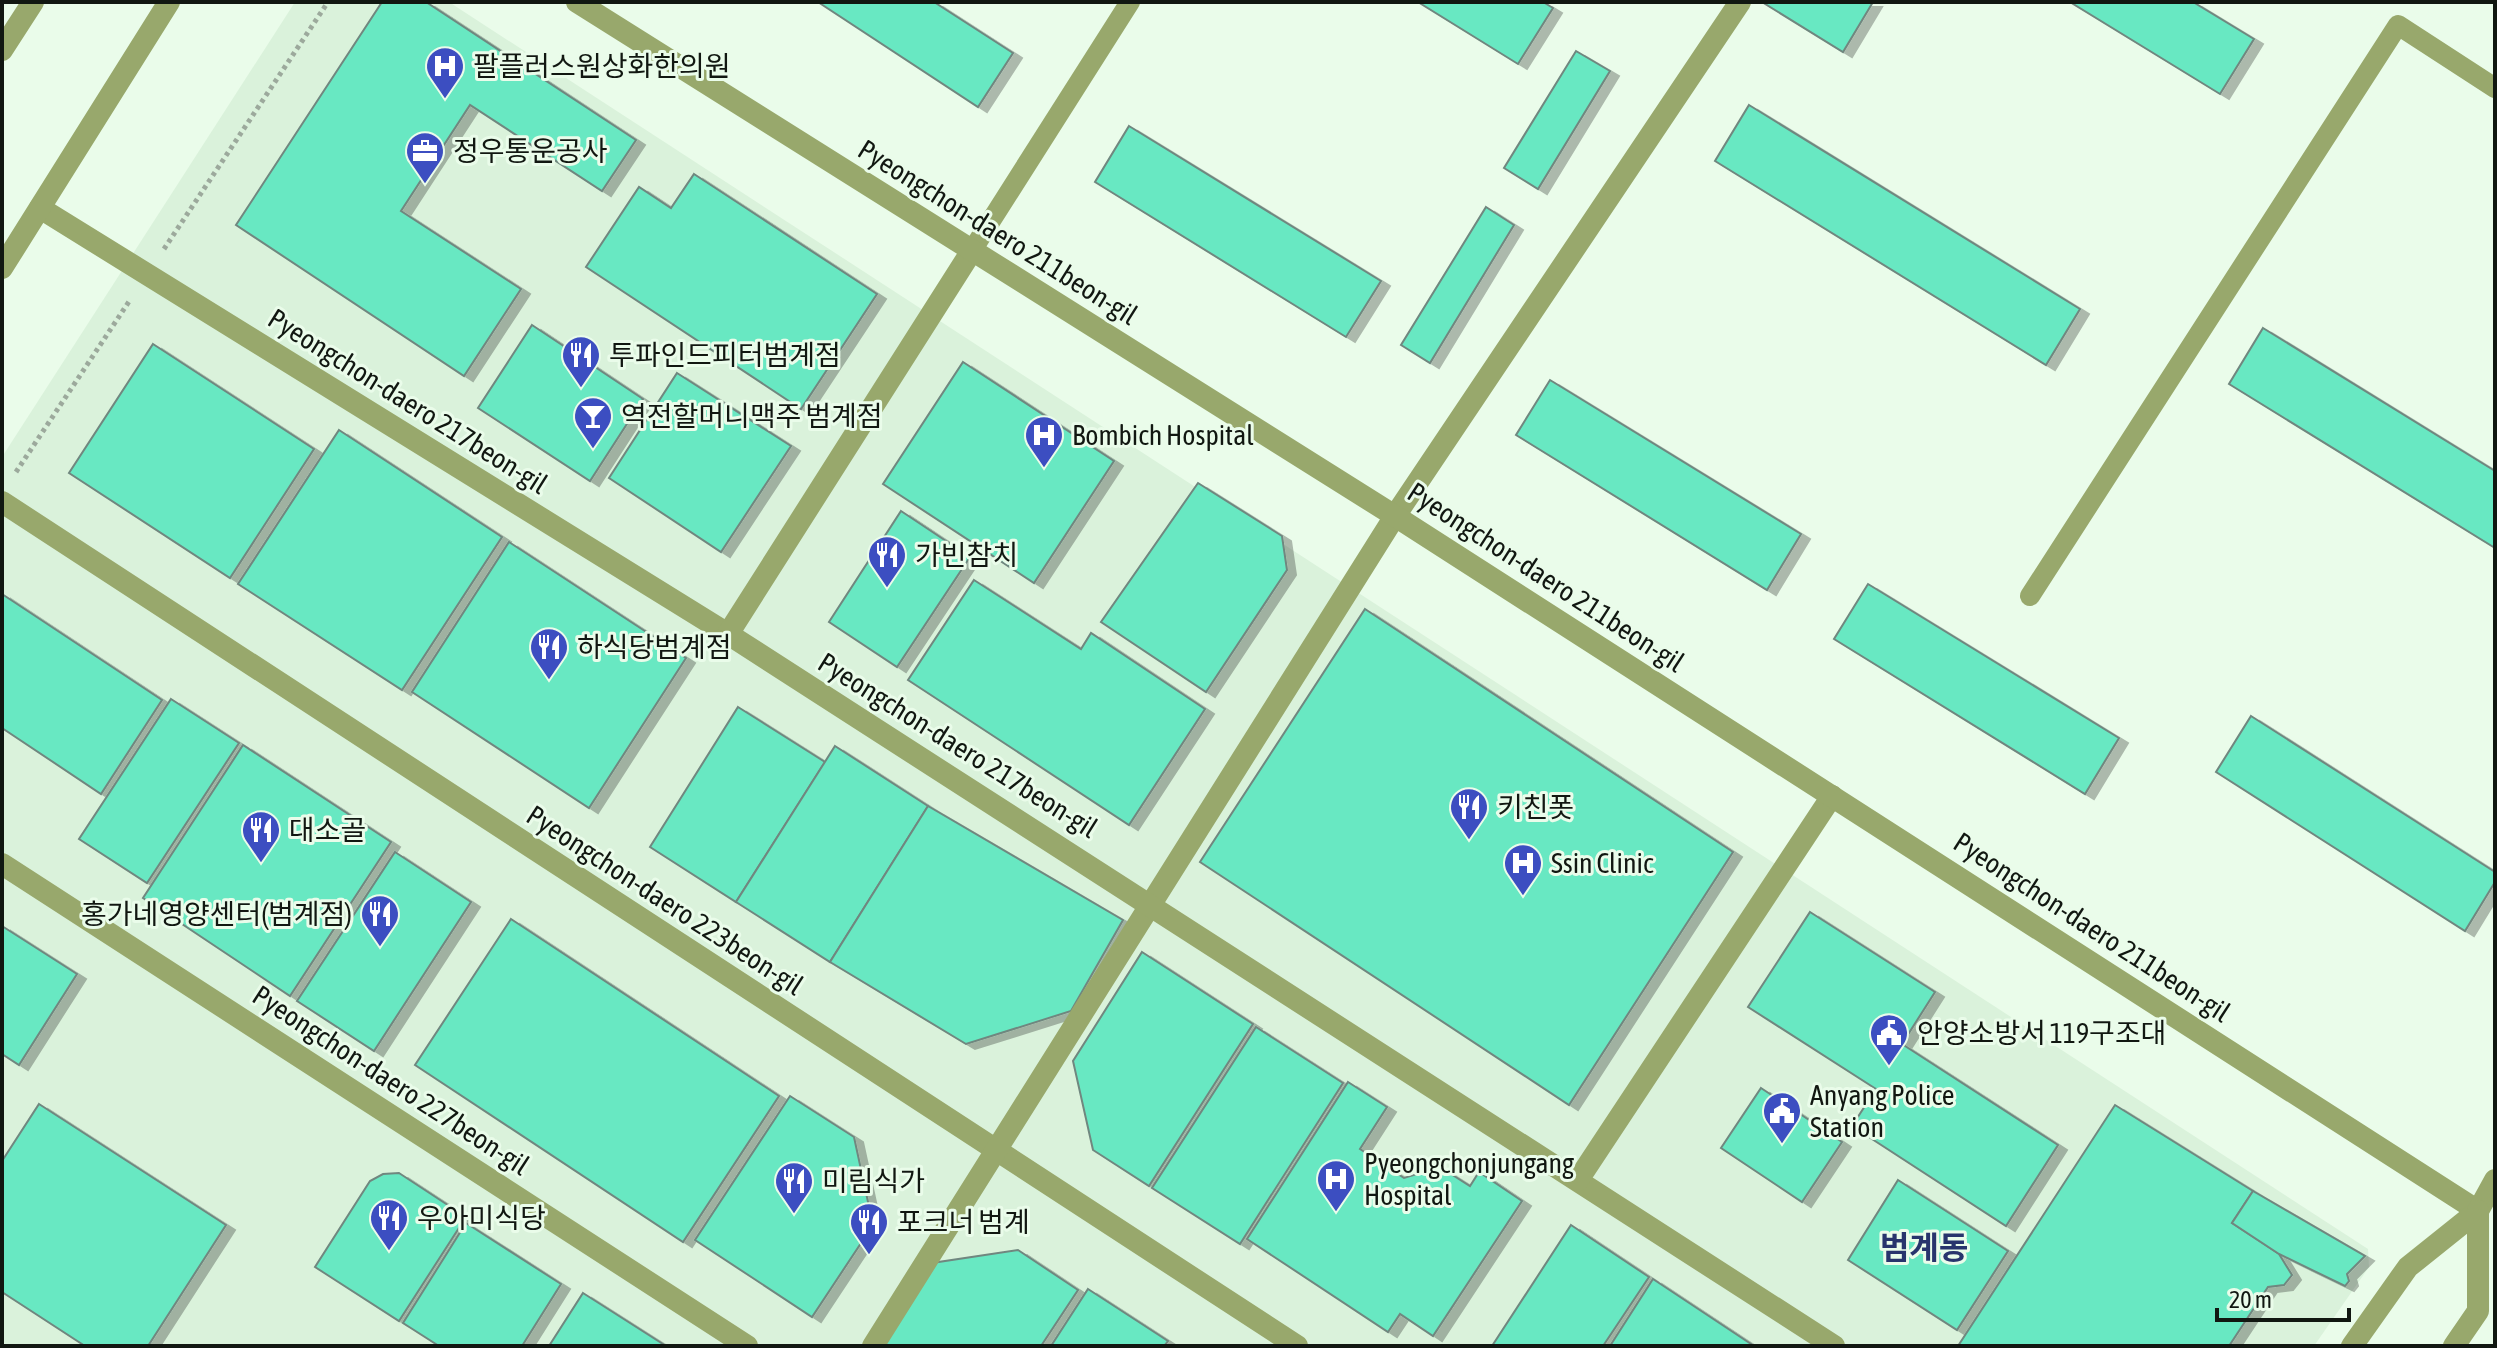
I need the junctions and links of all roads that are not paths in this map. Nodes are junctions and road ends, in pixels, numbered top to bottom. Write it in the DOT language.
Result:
graph roads {
  1 [pos="33,2"];
  2 [pos="169,2"];
  3 [pos="577,2"];
  4 [pos="1130,2"];
  5 [pos="1740,2"];
  6 [pos="2,50"];
  7 [pos="2495,88"];
  8 [pos="40,208"];
  9 [pos="971,252"];
  10 [pos="2,268"];
  11 [pos="2,502"];
  12 [pos="1395,516"];
  13 [pos="2030,596"];
  14 [pos="728,634"];
  15 [pos="1832,796"];
  16 [pos="2,864"];
  17 [pos="1150,903"];
  18 [pos="994,1152"];
  19 [pos="1578,1180"];
  20 [pos="2495,1180"];
  21 [pos="2486,1216"];
  22 [pos="747,1346"];
  23 [pos="873,1346"];
  24 [pos="1297,1346"];
  25 [pos="1834,1346"];
  26 [pos="2352,1346"];
  27 [pos="2454,1346"];
  1 -- 6 [label="street"];
  2 -- 8 [label="street"];
  3 -- 9 [label="street, Pyeongchon-daero 211beon-gil"];
  4 -- 9 [label="lane"];
  5 -- 12 [label="street"];
  7 -- 13 [label="lane"];
  8 -- 10 [label="street"];
  8 -- 14 [label="street, Pyeongchon-daero 217beon-gil"];
  9 -- 12 [label="street, Pyeongchon-daero 211beon-gil"];
  9 -- 14 [label="street"];
  11 -- 18 [label="street, Pyeongchon-daero 223beon-gil"];
  12 -- 15 [label="street, Pyeongchon-daero 211beon-gil"];
  12 -- 17 [label="street"];
  14 -- 17 [label="street, Pyeongchon-daero 217beon-gil"];
  15 -- 19 [label="street"];
  15 -- 21 [label="street, Pyeongchon-daero 211beon-gil"];
  16 -- 22 [label="street, Pyeongchon-daero 227beon-gil"];
  17 -- 18 [label="street"];
  17 -- 19 [label="street, Pyeongchon-daero 217beon-gil"];
  18 -- 23 [label="street"];
  18 -- 24 [label="street, Pyeongchon-daero 223beon-gil"];
  19 -- 25 [label="street, Pyeongchon-daero 217beon-gil"];
  20 -- 21 [label="street"];
  21 -- 26 [label="street"];
  21 -- 27 [label="street"];
}
